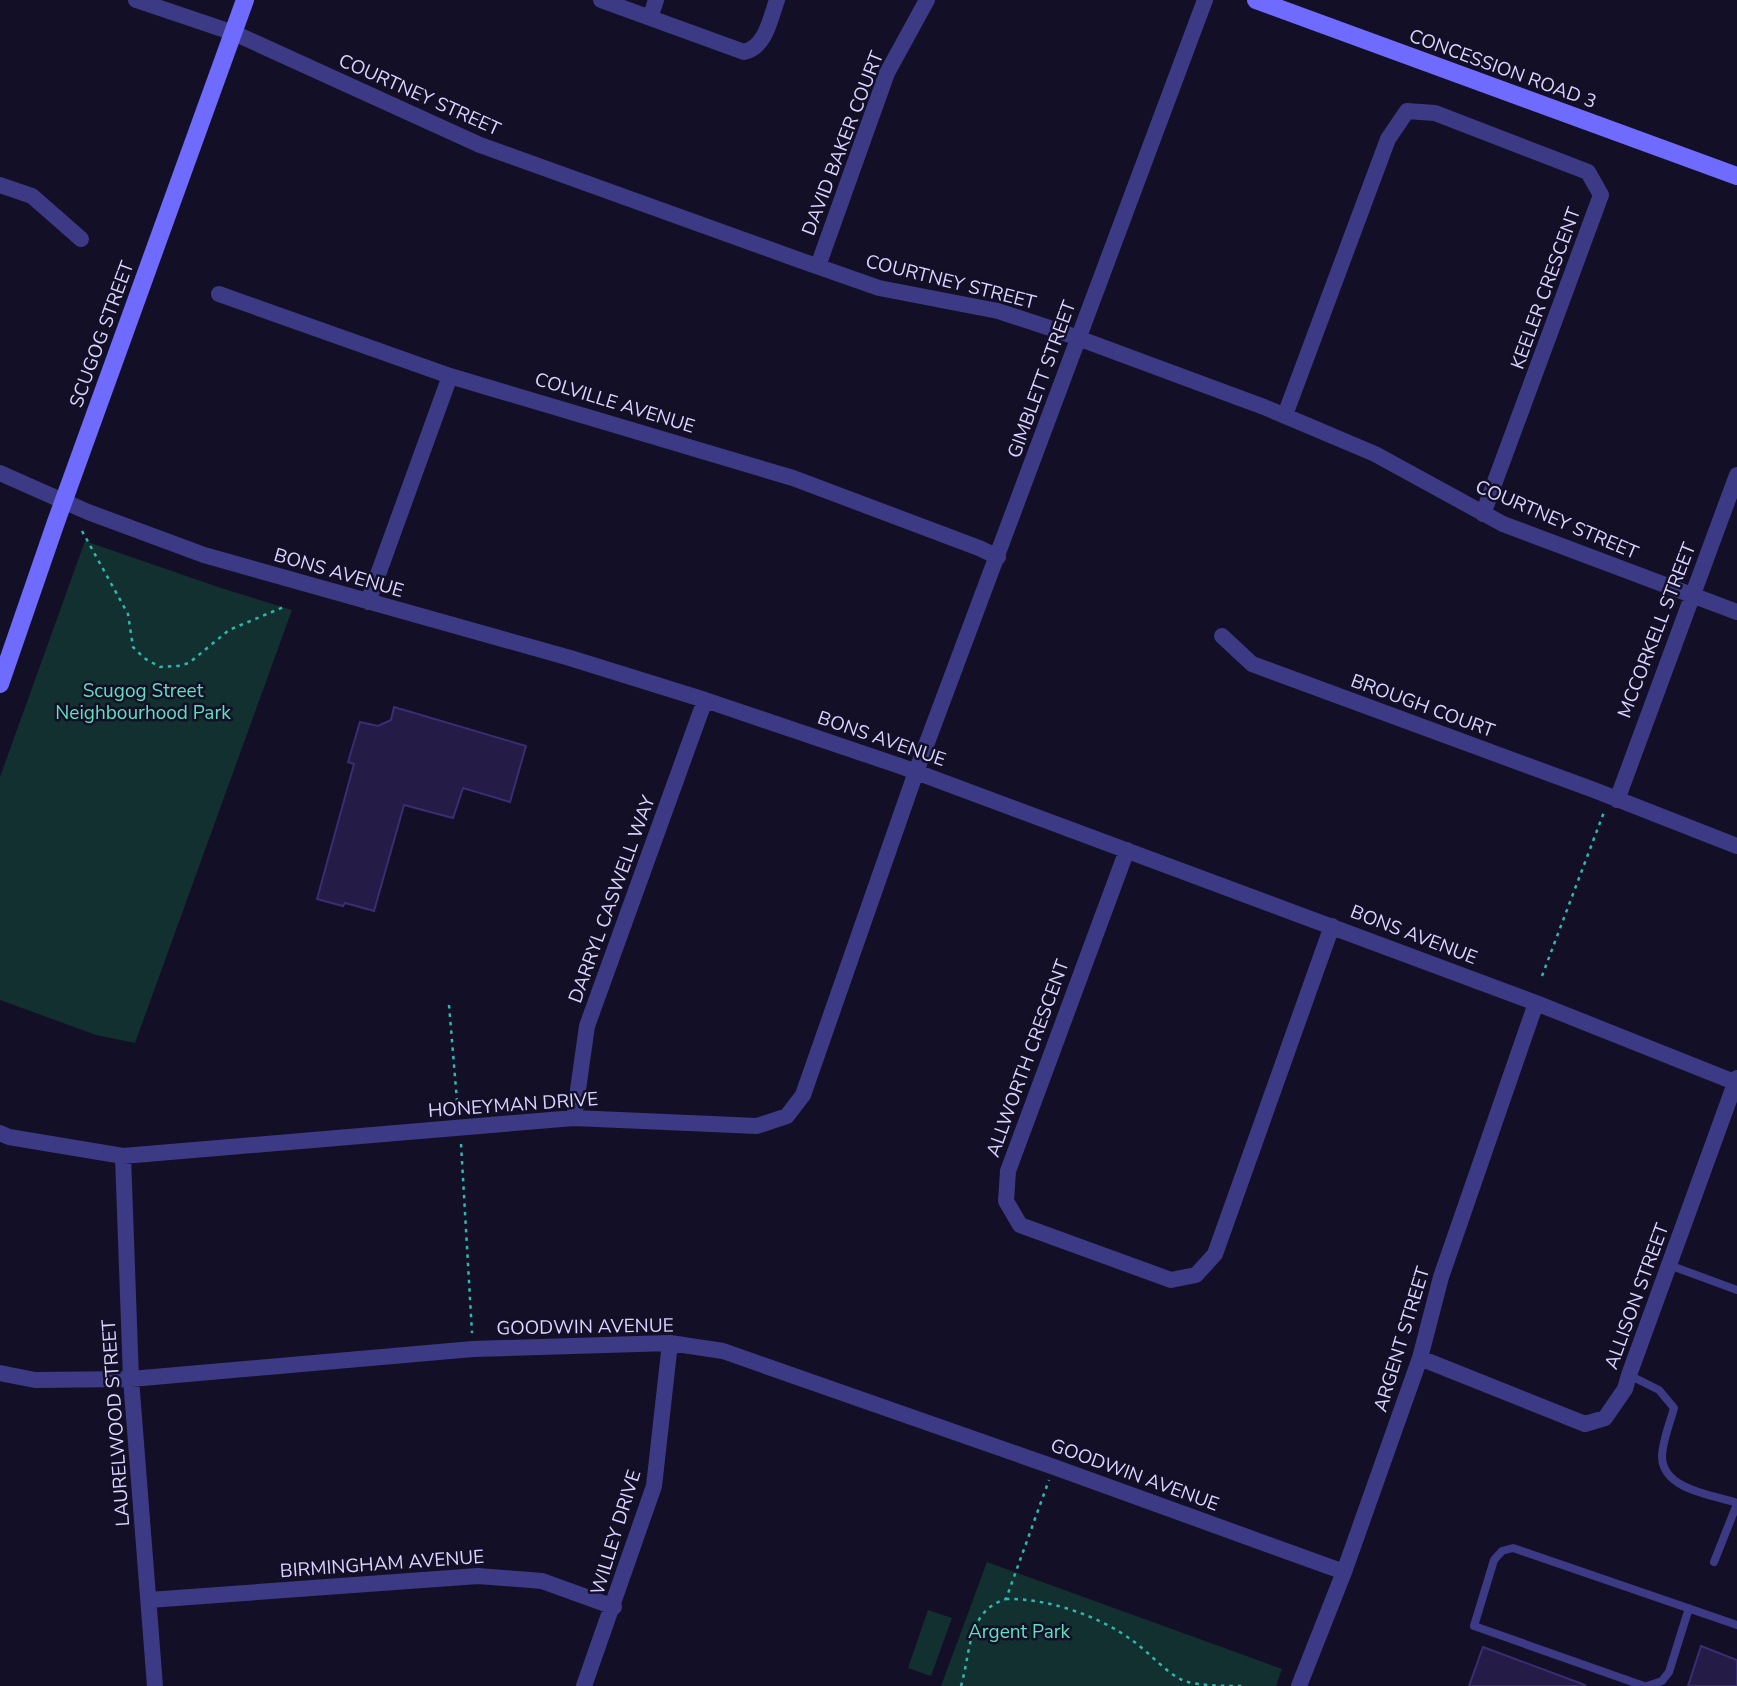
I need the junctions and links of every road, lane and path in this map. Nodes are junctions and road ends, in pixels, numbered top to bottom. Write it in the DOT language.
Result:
graph roads {
  1 [pos="136,0"];
  2 [pos="245,0"];
  3 [pos="601,0"];
  4 [pos="656,0"];
  5 [pos="777,0"];
  6 [pos="927,0"];
  7 [pos="1205,0"];
  8 [pos="1255,0"];
  9 [pos="650,18"];
  10 [pos="234,33"];
  11 [pos="1737,176"];
  12 [pos="0,185"];
  13 [pos="81,239"];
  14 [pos="818,266"];
  15 [pos="219,294"];
  16 [pos="1078,338"];
  17 [pos="450,376"];
  18 [pos="1285,415"];
  19 [pos="0,473"];
  20 [pos="1737,475"];
  21 [pos="65,500"];
  22 [pos="1483,514"];
  23 [pos="82,531"];
  24 [pos="998,557"];
  25 [pos="1691,596"];
  26 [pos="368,602"];
  27 [pos="286,606"];
  28 [pos="1737,612"];
  29 [pos="1222,636"];
  30 [pos="0,684"];
  31 [pos="705,700"];
  32 [pos="916,772"];
  33 [pos="1617,800"];
  34 [pos="1737,846"];
  35 [pos="1128,850"];
  36 [pos="1332,926"];
  37 [pos="1542,976"];
  38 [pos="1536,1003"];
  39 [pos="449,1005"];
  40 [pos="1736,1081"];
  41 [pos="574,1118"];
  42 [pos="460,1128"];
  43 [pos="0,1133"];
  44 [pos="124,1156"];
  45 [pos="1669,1265"];
  46 [pos="1737,1290"];
  47 [pos="670,1343"];
  48 [pos="473,1349"];
  49 [pos="1420,1358"];
  50 [pos="0,1373"];
  51 [pos="1629,1374"];
  52 [pos="131,1379"];
  53 [pos="1050,1477"];
  54 [pos="1737,1503"];
  55 [pos="1714,1563"];
  56 [pos="1344,1572"];
  57 [pos="1006,1599"];
  58 [pos="149,1600"];
  59 [pos="614,1607"];
  60 [pos="1689,1608"];
  61 [pos="1737,1625"];
  62 [pos="155,1686"];
  63 [pos="584,1686"];
  64 [pos="961,1686"];
  65 [pos="1243,1686"];
  66 [pos="1299,1686"];
  67 [pos="1646,1686"];
  1 -- 10 [label="street, COURTNEY STREET"];
  2 -- 10 [label="street, SCUGOG STREET"];
  3 -- 9 [label="street"];
  4 -- 9 [label="street"];
  5 -- 9 [label="street"];
  6 -- 14 [label="street, DAVID BAKER COURT"];
  7 -- 16 [label="street, GIMBLETT STREET"];
  8 -- 11 [label="street, CONCESSION ROAD 3"];
  10 -- 14 [label="street, COURTNEY STREET"];
  10 -- 21 [label="street, SCUGOG STREET"];
  12 -- 13 [label="street"];
  14 -- 16 [label="street, COURTNEY STREET"];
  15 -- 17 [label="street, COLVILLE AVENUE"];
  16 -- 18 [label="street, COURTNEY STREET"];
  16 -- 24 [label="street, GIMBLETT STREET"];
  17 -- 24 [label="street, COLVILLE AVENUE"];
  17 -- 26 [label="street"];
  18 -- 22 [label="street, COURTNEY STREET"];
  18 -- 22 [label="street, KEELER CRESCENT"];
  19 -- 21 [label="street, BONS AVENUE"];
  20 -- 25 [label="street, MCCORKELL STREET"];
  21 -- 26 [label="street, BONS AVENUE"];
  21 -- 30 [label="street, SCUGOG STREET"];
  22 -- 25 [label="street, COURTNEY STREET"];
  23 -- 27 [label="path"];
  24 -- 32 [label="street, GIMBLETT STREET"];
  25 -- 28 [label="street, COURTNEY STREET"];
  25 -- 33 [label="street, MCCORKELL STREET"];
  26 -- 31 [label="street, BONS AVENUE"];
  29 -- 33 [label="street, BROUGH COURT"];
  31 -- 32 [label="street, BONS AVENUE"];
  31 -- 41 [label="street, DARRYL CASWELL WAY"];
  32 -- 35 [label="street, BONS AVENUE"];
  32 -- 41 [label="street, HONEYMAN DRIVE"];
  33 -- 34 [label="street, BROUGH COURT"];
  33 -- 37 [label="path"];
  35 -- 36 [label="street, BONS AVENUE"];
  35 -- 36 [label="street, ALLWORTH CRESCENT"];
  36 -- 38 [label="street, BONS AVENUE"];
  38 -- 40 [label="street, BONS AVENUE"];
  38 -- 49 [label="street, ARGENT STREET"];
  39 -- 42 [label="path"];
  40 -- 45 [label="street, ALLISON STREET"];
  41 -- 42 [label="street, HONEYMAN DRIVE"];
  42 -- 44 [label="street, HONEYMAN DRIVE"];
  42 -- 48 [label="path"];
  43 -- 44 [label="street, HONEYMAN DRIVE"];
  44 -- 52 [label="street, LAURELWOOD STREET"];
  45 -- 46 [label="lane"];
  45 -- 51 [label="street, ALLISON STREET"];
  47 -- 48 [label="street, GOODWIN AVENUE"];
  47 -- 56 [label="street, GOODWIN AVENUE"];
  47 -- 59 [label="street, WILLEY DRIVE"];
  48 -- 52 [label="street, GOODWIN AVENUE"];
  49 -- 51 [label="street, ALLISON STREET"];
  49 -- 56 [label="street, ARGENT STREET"];
  50 -- 52 [label="street, GOODWIN AVENUE"];
  51 -- 54 [label="lane"];
  52 -- 58 [label="street, LAURELWOOD STREET"];
  53 -- 57 [label="path"];
  54 -- 55 [label="lane"];
  56 -- 66 [label="street, ARGENT STREET"];
  57 -- 64 [label="path"];
  57 -- 65 [label="path"];
  58 -- 59 [label="street, BIRMINGHAM AVENUE"];
  58 -- 62 [label="street, LAURELWOOD STREET"];
  59 -- 63 [label="street, WILLEY DRIVE"];
  60 -- 61 [label="lane"];
  60 -- 67 [label="lane"];
  60 -- 67 [label="lane"];
}
